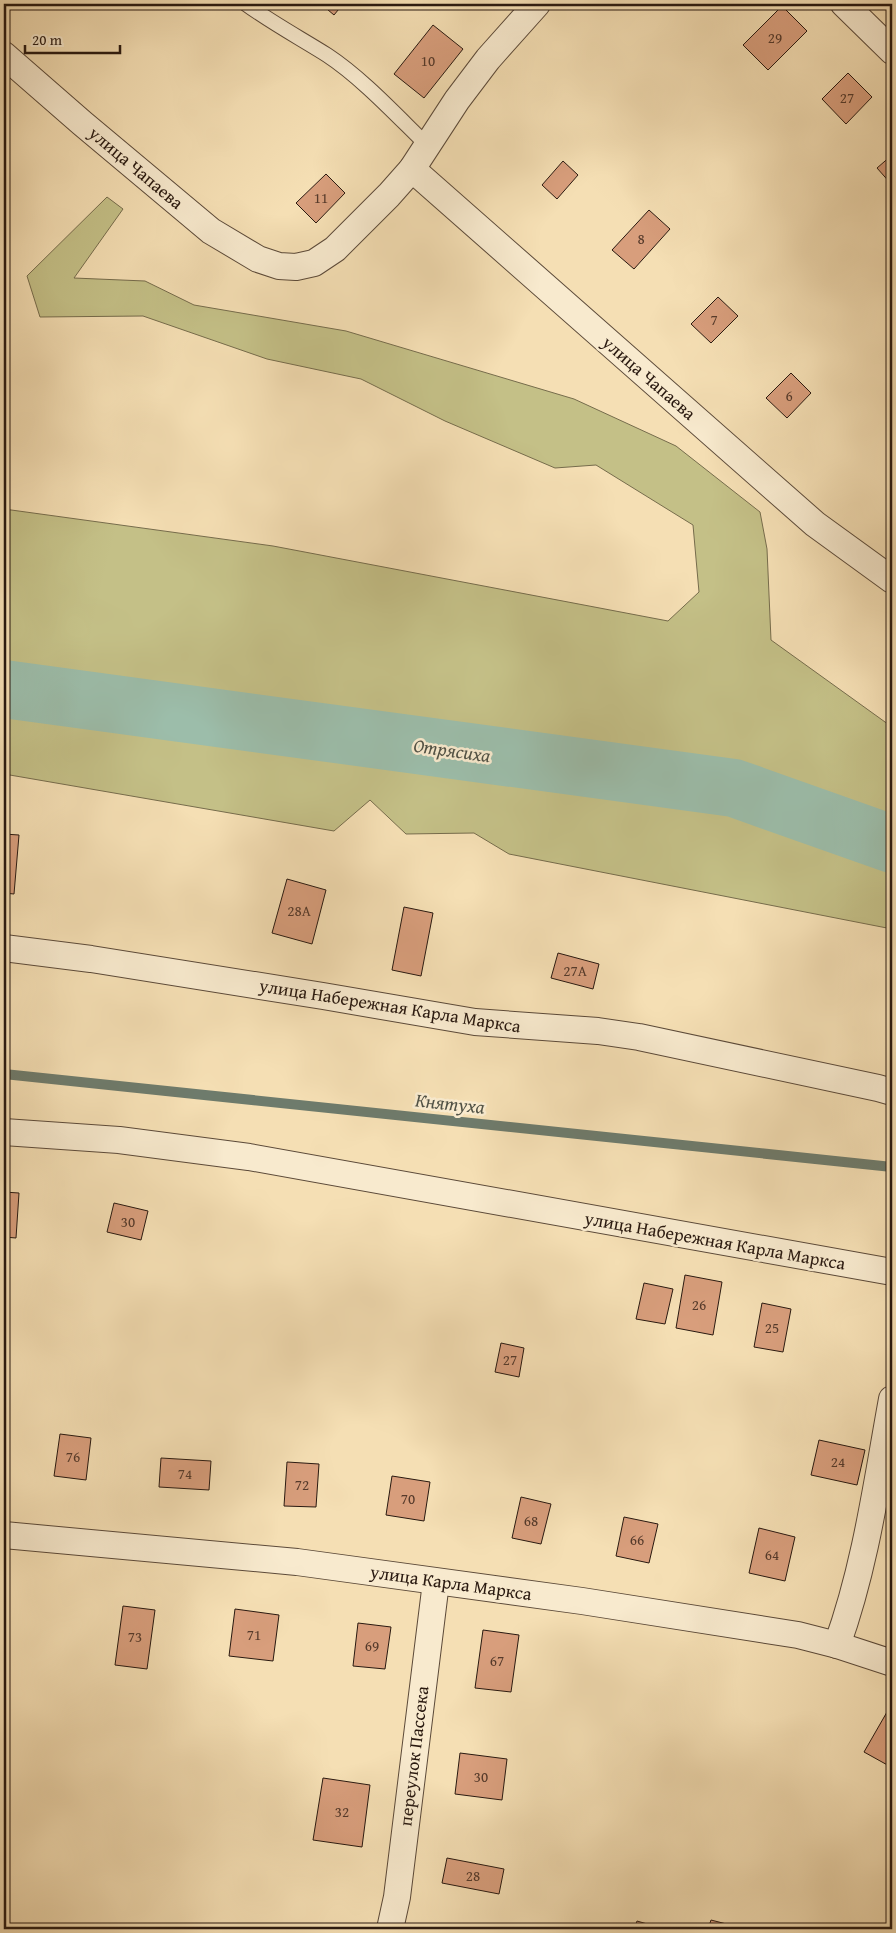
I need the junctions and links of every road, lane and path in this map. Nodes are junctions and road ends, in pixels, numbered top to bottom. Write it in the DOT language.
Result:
graph roads {
  1 [pos="246,4"];
  2 [pos="537,4"];
  3 [pos="844,4"];
  4 [pos="892,51"];
  5 [pos="4,55"];
  6 [pos="427,145"];
  7 [pos="412,169"];
  8 [pos="892,580"];
  9 [pos="4,948"];
  10 [pos="892,1092"];
  11 [pos="4,1132"];
  12 [pos="892,1272"];
  13 [pos="892,1399"];
  14 [pos="4,1535"];
  15 [pos="436,1582"];
  16 [pos="837,1644"];
  17 [pos="892,1663"];
  18 [pos="390,1929"];
  1 -- 6 [label="lane"];
  2 -- 6 [label="street"];
  3 -- 4 [label="street"];
  5 -- 7 [label="street, улица Чапаева"];
  6 -- 7 [label="street"];
  7 -- 8 [label="street, улица Чапаева"];
  9 -- 10 [label="street, улица Набережная Карла Маркса"];
  11 -- 12 [label="street, улица Набережная Карла Маркса"];
  13 -- 16 [label="street"];
  14 -- 15 [label="street, улица Карла Маркса"];
  15 -- 16 [label="street, улица Карла Маркса"];
  15 -- 18 [label="street, переулок Пассека"];
  16 -- 17 [label="street, улица Карла Маркса"];
}
